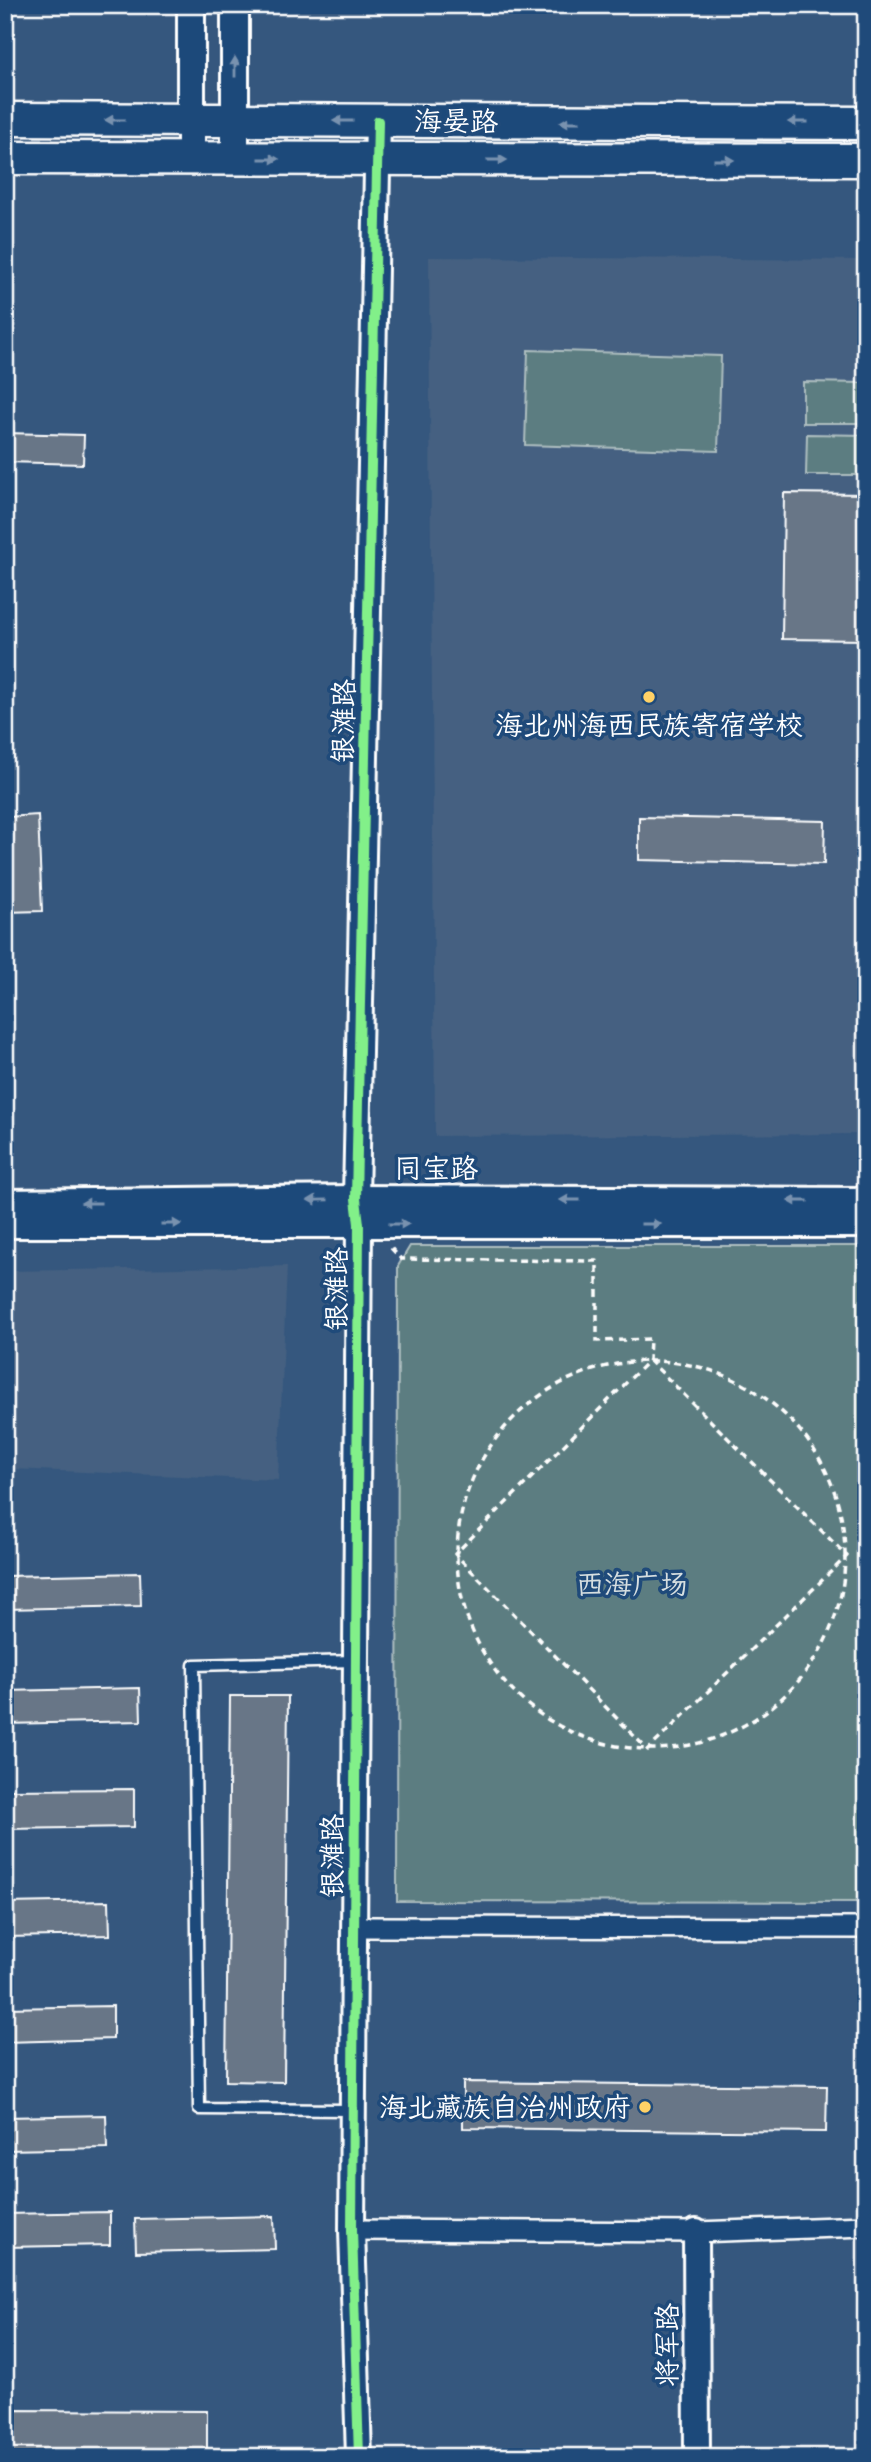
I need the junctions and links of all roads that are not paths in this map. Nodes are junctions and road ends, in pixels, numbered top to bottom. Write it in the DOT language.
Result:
graph roads {
  1 [pos="191,5"];
  2 [pos="235,5"];
  3 [pos="5,120"];
  4 [pos="190,120"];
  5 [pos="234,120"];
  6 [pos="378,121"];
  7 [pos="866,123"];
  8 [pos="5,158"];
  9 [pos="191,159"];
  10 [pos="235,159"];
  11 [pos="377,160"];
  12 [pos="866,160"];
  13 [pos="866,1201"];
  14 [pos="5,1202"];
  15 [pos="357,1212"];
  16 [pos="5,1224"];
  17 [pos="866,1224"];
  18 [pos="356,1661"];
  19 [pos="354,1927"];
  20 [pos="866,1928"];
  21 [pos="353,2110"];
  22 [pos="866,2226"];
  23 [pos="352,2230"];
  24 [pos="696,2232"];
  25 [pos="359,2457"];
  26 [pos="697,2457"];
  1 -- 4 [label="main road"];
  5 -- 2 [label="main road, one-way"];
  4 -- 3 [label="highway, 海晏路, one-way"];
  4 -- 5 [label="highway, 海晏路"];
  4 -- 9 [label="main road"];
  6 -- 5 [label="highway, 海晏路, one-way"];
  5 -- 10 [label="main road"];
  7 -- 6 [label="highway, 海晏路, one-way"];
  6 -- 11 [label="street, 银滩路"];
  8 -- 9 [label="highway, 海晏路"];
  9 -- 10 [label="highway, 海晏路"];
  10 -- 11 [label="highway, 海晏路, one-way"];
  11 -- 12 [label="highway, 海晏路, one-way"];
  11 -- 15 [label="street, 银滩路"];
  13 -- 15 [label="main road, 同宝路, one-way"];
  15 -- 14 [label="main road, 同宝路, one-way"];
  16 -- 15 [label="main road, 同宝路, one-way"];
  15 -- 17 [label="main road, 同宝路, one-way"];
  15 -- 18 [label="street, 银滩路"];
  18 -- 19 [label="street, 银滩路"];
  18 -- 21 [label="lane"];
  19 -- 20 [label="street"];
  19 -- 21 [label="street, 银滩路"];
  21 -- 23 [label="street, 银滩路"];
  22 -- 24 [label="street"];
  23 -- 24 [label="street"];
  23 -- 25 [label="street, 银滩路"];
  24 -- 26 [label="street, 将军路"];
}
